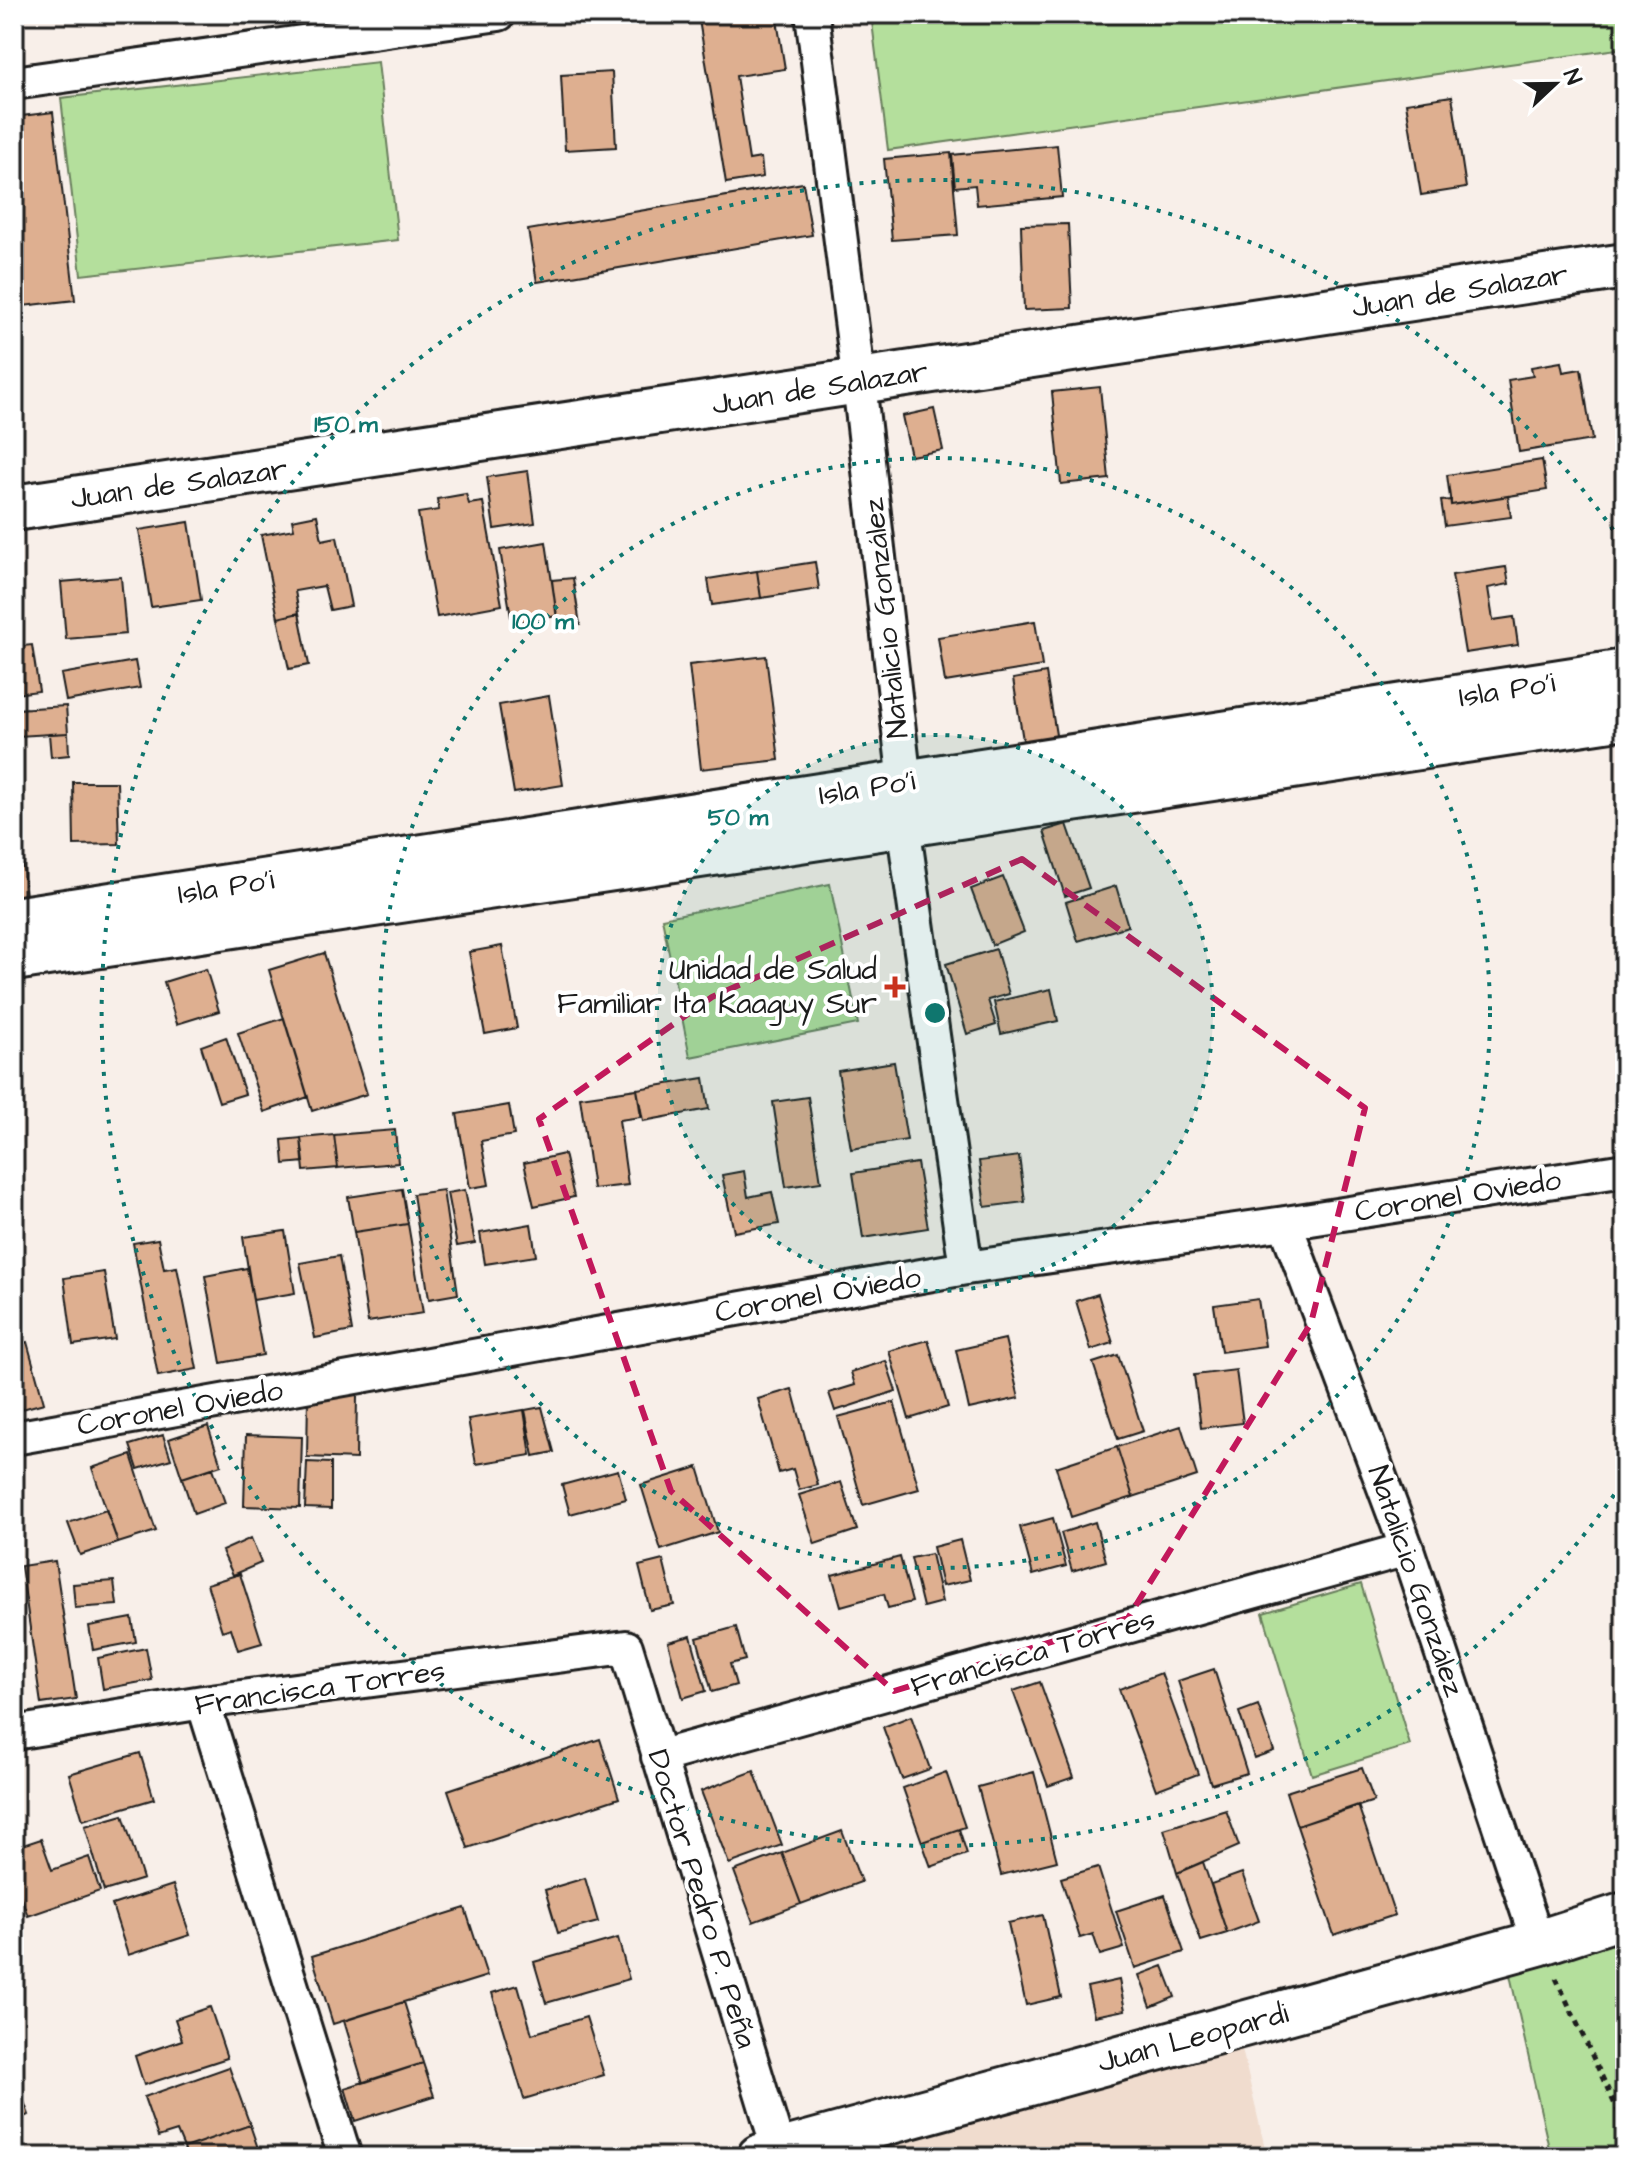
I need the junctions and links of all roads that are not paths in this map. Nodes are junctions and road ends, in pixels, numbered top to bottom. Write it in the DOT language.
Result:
graph roads {
  1 [pos="499,14"];
  2 [pos="812,14"];
  3 [pos="14,83"];
  4 [pos="1625,266"];
  5 [pos="859,383"];
  6 [pos="14,508"];
  7 [pos="1625,672"];
  8 [pos="1625,716"];
  9 [pos="904,803"];
  10 [pos="14,920"];
  11 [pos="14,958"];
  12 [pos="1625,1170"];
  13 [pos="1285,1223"];
  14 [pos="966,1268"];
  15 [pos="14,1438"];
  16 [pos="1407,1549"];
  17 [pos="626,1647"];
  18 [pos="203,1702"];
  19 [pos="14,1733"];
  20 [pos="658,1757"];
  21 [pos="1625,1915"];
  22 [pos="1544,1954"];
  23 [pos="769,2154"];
  24 [pos="345,2157"];
  1 -- 3 [label="street"];
  2 -- 5 [label="street, Natalicio González"];
  4 -- 5 [label="street, Juan de Salazar"];
  5 -- 6 [label="street, Juan de Salazar"];
  5 -- 9 [label="street, Natalicio González"];
  7 -- 9 [label="street, Isla Po'i"];
  8 -- 9 [label="street, Isla Po'i"];
  9 -- 10 [label="street, Isla Po'i"];
  9 -- 11 [label="street, Isla Po'i"];
  9 -- 14 [label="street, Natalicio González"];
  12 -- 13 [label="street, Coronel Oviedo"];
  13 -- 14 [label="street, Coronel Oviedo"];
  13 -- 16 [label="street, Natalicio González"];
  14 -- 15 [label="street, Coronel Oviedo"];
  16 -- 20 [label="street, Francisca Torres"];
  16 -- 22 [label="street, Natalicio González"];
  17 -- 18 [label="street, Francisca Torres"];
  17 -- 20 [label="street, Doctor Pedro P. Peña"];
  18 -- 19 [label="street, Francisca Torres"];
  18 -- 24 [label="street"];
  20 -- 23 [label="street, Doctor Pedro P. Peña"];
  21 -- 22 [label="street, Juan Leopardi"];
  22 -- 23 [label="street, Juan Leopardi"];
}
